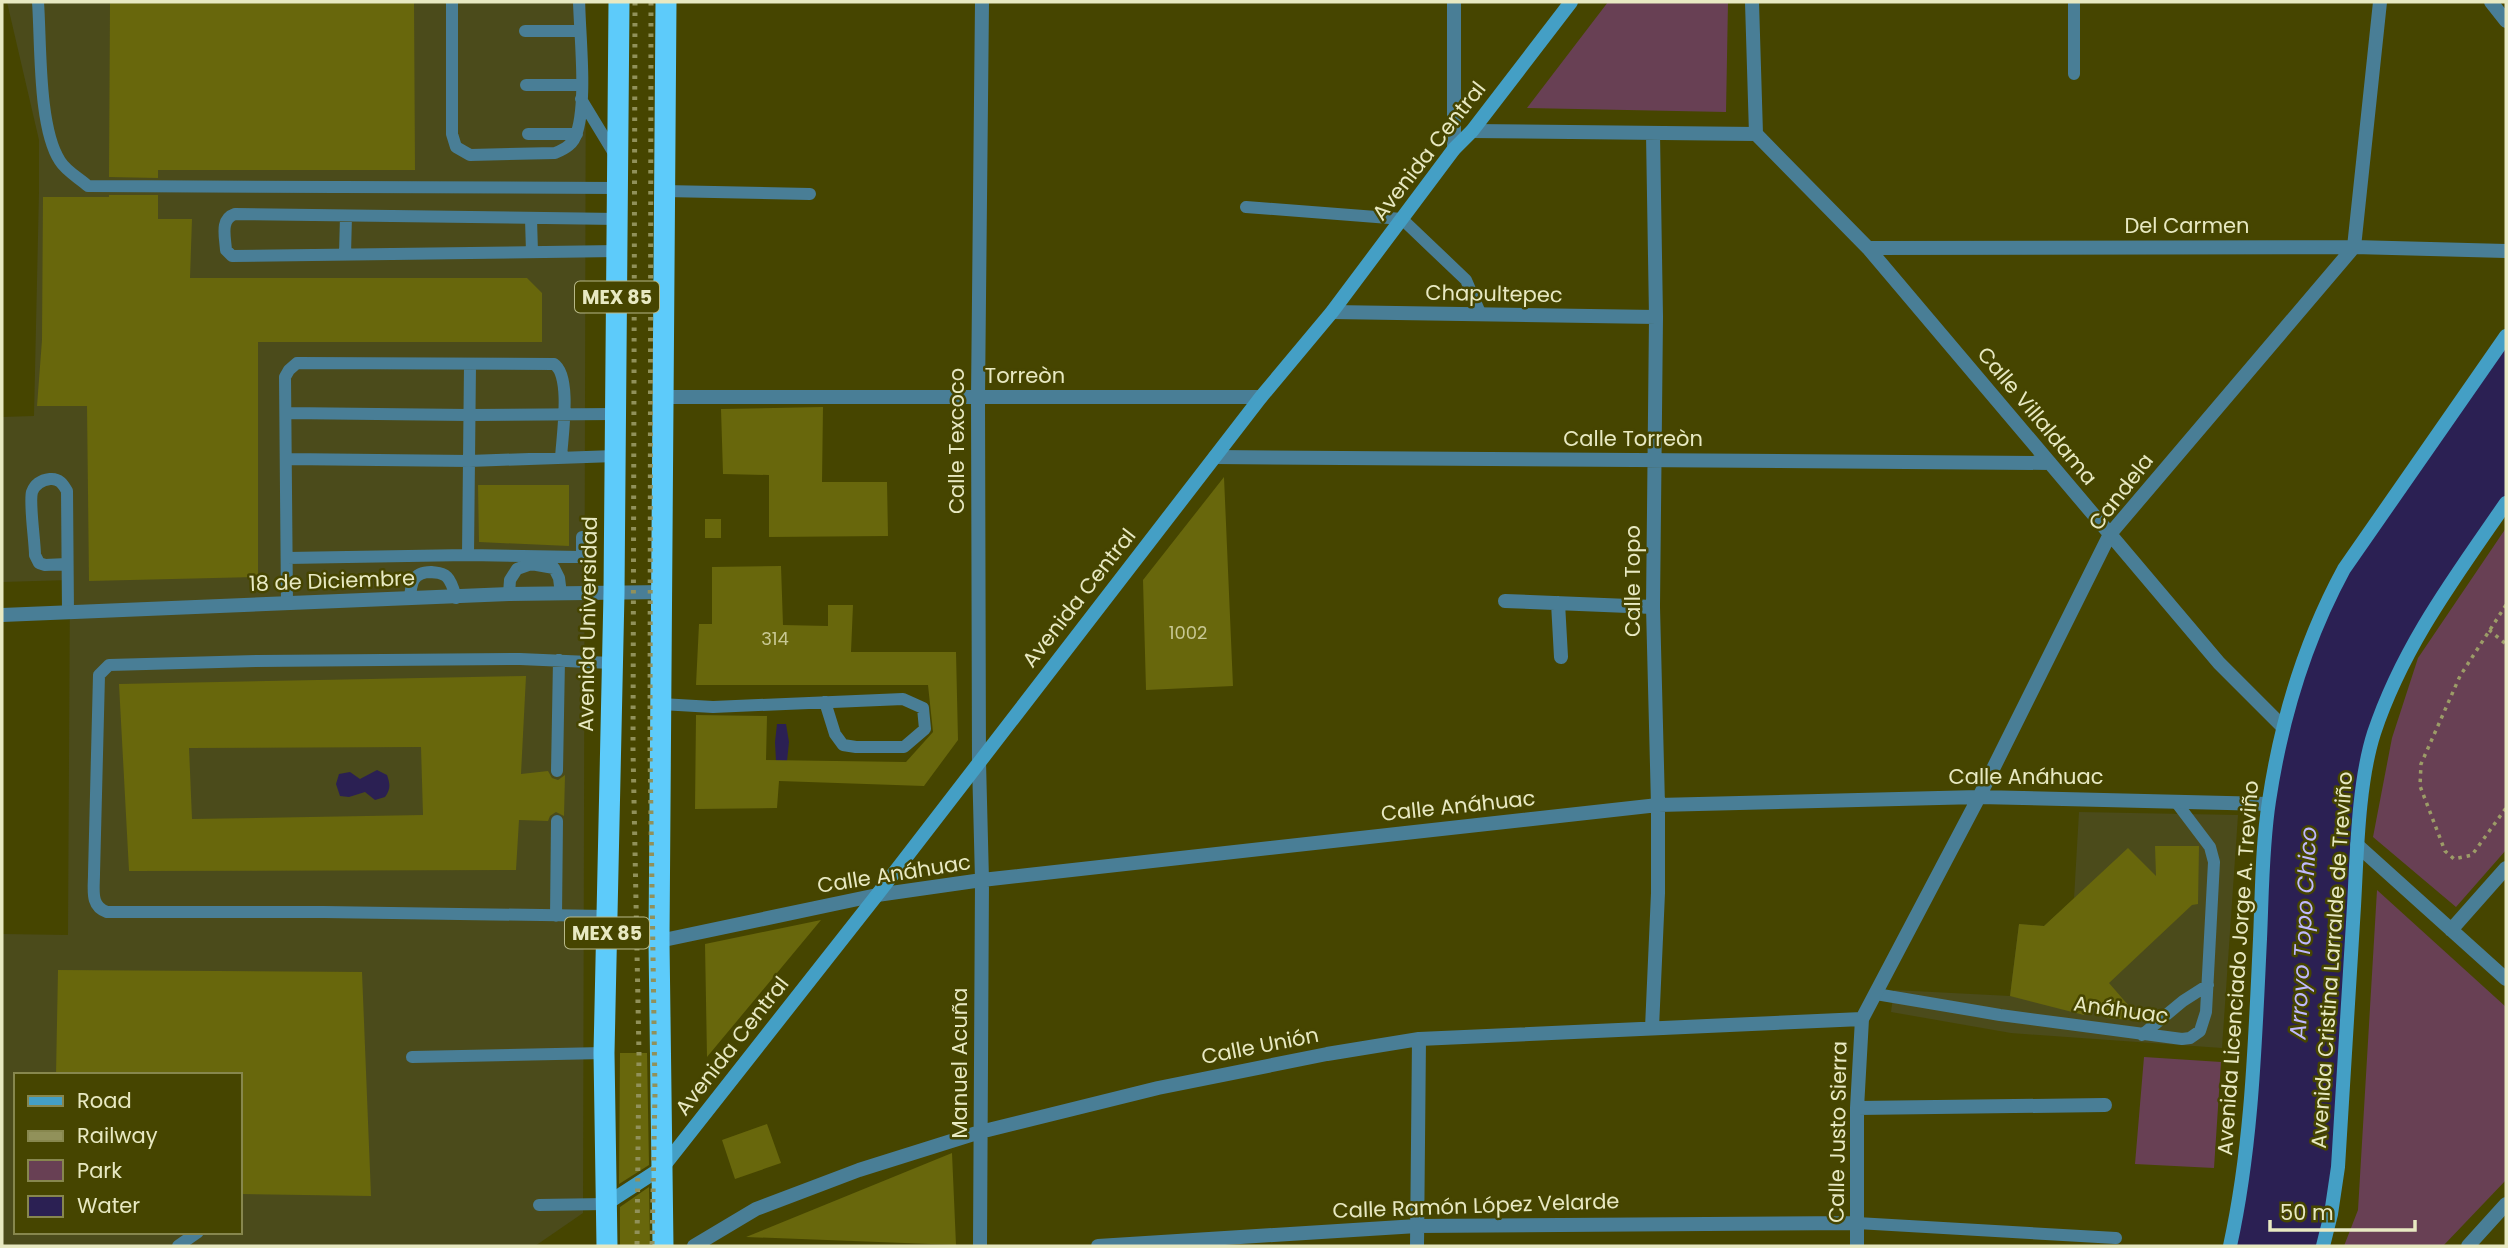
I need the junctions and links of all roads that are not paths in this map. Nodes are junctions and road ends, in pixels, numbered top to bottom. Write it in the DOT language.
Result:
graph roads {
  1 [pos="38,2"];
  2 [pos="452,2"];
  3 [pos="579,2"];
  4 [pos="619,2"];
  5 [pos="666,2"];
  6 [pos="982,2"];
  7 [pos="1454,2"];
  8 [pos="1571,2"];
  9 [pos="1752,2"];
  10 [pos="2074,2"];
  11 [pos="2380,2"];
  12 [pos="2491,2"];
  13 [pos="2506,21"];
  14 [pos="525,31"];
  15 [pos="580,31"];
  16 [pos="2074,74"];
  17 [pos="526,85"];
  18 [pos="581,85"];
  19 [pos="581,98"];
  20 [pos="1472,131"];
  21 [pos="528,134"];
  22 [pos="577,134"];
  23 [pos="1653,134"];
  24 [pos="1756,134"];
  25 [pos="1454,149"];
  26 [pos="619,162"];
  27 [pos="617,188"];
  28 [pos="664,191"];
  29 [pos="810,194"];
  30 [pos="1246,207"];
  31 [pos="346,216"];
  32 [pos="531,219"];
  33 [pos="618,219"];
  34 [pos="1402,219"];
  35 [pos="2354,247"];
  36 [pos="1868,248"];
  37 [pos="618,251"];
  38 [pos="2506,251"];
  39 [pos="532,252"];
  40 [pos="345,254"];
  41 [pos="1332,312"];
  42 [pos="1481,315"];
  43 [pos="1656,317"];
  44 [pos="2506,336"];
  45 [pos="470,365"];
  46 [pos="663,397"];
  47 [pos="978,397"];
  48 [pos="1261,397"];
  49 [pos="286,413"];
  50 [pos="615,414"];
  51 [pos="468,415"];
  52 [pos="564,415"];
  53 [pos="615,456"];
  54 [pos="1215,457"];
  55 [pos="561,458"];
  56 [pos="287,459"];
  57 [pos="1655,460"];
  58 [pos="469,461"];
  59 [pos="2050,463"];
  60 [pos="2506,503"];
  61 [pos="2110,534"];
  62 [pos="582,537"];
  63 [pos="468,555"];
  64 [pos="287,558"];
  65 [pos="68,564"];
  66 [pos="663,592"];
  67 [pos="614,593"];
  68 [pos="509,594"];
  69 [pos="561,594"];
  70 [pos="456,598"];
  71 [pos="410,599"];
  72 [pos="1505,601"];
  73 [pos="1558,603"];
  74 [pos="287,604"];
  75 [pos="1653,607"];
  76 [pos="68,612"];
  77 [pos="2,615"];
  78 [pos="1561,657"];
  79 [pos="559,660"];
  80 [pos="612,663"];
  81 [pos="825,702"];
  82 [pos="662,704"];
  83 [pos="2283,727"];
  84 [pos="979,762"];
  85 [pos="557,771"];
  86 [pos="1979,797"];
  87 [pos="2176,802"];
  88 [pos="1658,804"];
  89 [pos="2268,804"];
  90 [pos="557,821"];
  91 [pos="2357,845"];
  92 [pos="2506,868"];
  93 [pos="982,880"];
  94 [pos="877,895"];
  95 [pos="556,916"];
  96 [pos="607,916"];
  97 [pos="2451,930"];
  98 [pos="659,941"];
  99 [pos="2506,979"];
  100 [pos="2208,985"];
  101 [pos="1876,994"];
  102 [pos="1862,1019"];
  103 [pos="1652,1028"];
  104 [pos="2142,1035"];
  105 [pos="1419,1039"];
  106 [pos="604,1053"];
  107 [pos="412,1058"];
  108 [pos="2105,1105"];
  109 [pos="1857,1108"];
  110 [pos="980,1132"];
  111 [pos="663,1167"];
  112 [pos="606,1204"];
  113 [pos="2506,1204"];
  114 [pos="539,1205"];
  115 [pos="1857,1223"];
  116 [pos="1417,1226"];
  117 [pos="195,1234"];
  118 [pos="2116,1238"];
  119 [pos="605,1245"];
  120 [pos="178,1246"];
  121 [pos="663,1246"];
  122 [pos="694,1246"];
  123 [pos="980,1246"];
  124 [pos="1098,1246"];
  125 [pos="1417,1246"];
  126 [pos="1857,1246"];
  127 [pos="2230,1246"];
  128 [pos="2323,1246"];
  129 [pos="2468,1246"];
  1 -- 27 [label="lane"];
  2 -- 22 [label="lane"];
  3 -- 15 [label="lane"];
  4 -- 26 [label="highway, Avenida Universidad / MEX 85"];
  5 -- 28 [label="highway, MEX 85"];
  6 -- 47 [label="street, Calle Texcoco"];
  7 -- 25 [label="street"];
  8 -- 20 [label="main road, Avenida Central"];
  9 -- 24 [label="street"];
  10 -- 16 [label="lane"];
  11 -- 35 [label="street"];
  12 -- 13 [label="street"];
  14 -- 15 [label="lane"];
  15 -- 18 [label="lane"];
  17 -- 18 [label="lane"];
  18 -- 19 [label="lane"];
  19 -- 22 [label="lane"];
  19 -- 26 [label="lane"];
  20 -- 23 [label="street"];
  20 -- 25 [label="main road, Avenida Central"];
  21 -- 22 [label="lane"];
  23 -- 24 [label="street"];
  23 -- 43 [label="street, Calle Topo"];
  24 -- 36 [label="street, Calle Villaldama"];
  25 -- 34 [label="main road, Avenida Central"];
  26 -- 27 [label="highway, Avenida Universidad / MEX 85"];
  27 -- 33 [label="highway, Avenida Universidad / MEX 85"];
  28 -- 29 [label="lane"];
  28 -- 46 [label="highway, MEX 85"];
  30 -- 34 [label="lane"];
  31 -- 32 [label="lane"];
  31 -- 40 [label="lane"];
  31 -- 40 [label="lane"];
  32 -- 33 [label="lane"];
  32 -- 39 [label="lane"];
  33 -- 37 [label="highway, Avenida Universidad / MEX 85"];
  34 -- 41 [label="main road, Avenida Central"];
  34 -- 42 [label="lane"];
  35 -- 36 [label="street, Del Carmen"];
  35 -- 38 [label="street, Del Carmen"];
  35 -- 61 [label="street, Candela"];
  36 -- 59 [label="street, Calle Villaldama"];
  37 -- 39 [label="lane"];
  37 -- 50 [label="highway, Avenida Universidad / MEX 85"];
  39 -- 40 [label="lane"];
  41 -- 42 [label="street, Chapultepec"];
  41 -- 48 [label="main road, Avenida Central"];
  42 -- 43 [label="street, Chapultepec"];
  43 -- 57 [label="street, Calle Topo"];
  44 -- 83 [label="main road, Avenida Licenciado Jorge A. Treviño"];
  45 -- 49 [label="lane"];
  45 -- 51 [label="lane"];
  45 -- 52 [label="lane"];
  46 -- 47 [label="street, Torreòn"];
  46 -- 66 [label="highway, MEX 85"];
  47 -- 48 [label="street, Torreòn"];
  47 -- 84 [label="street, Calle Texcoco"];
  48 -- 54 [label="main road, Avenida Central"];
  49 -- 51 [label="lane"];
  49 -- 56 [label="lane"];
  50 -- 52 [label="lane"];
  50 -- 53 [label="highway, Avenida Universidad / MEX 85"];
  51 -- 52 [label="lane"];
  51 -- 58 [label="lane"];
  52 -- 55 [label="lane"];
  53 -- 55 [label="lane"];
  53 -- 67 [label="highway, Avenida Universidad / MEX 85"];
  54 -- 57 [label="street, Calle Torreòn"];
  54 -- 84 [label="main road, Avenida Central"];
  55 -- 58 [label="lane"];
  56 -- 58 [label="lane"];
  56 -- 64 [label="lane"];
  57 -- 59 [label="street, Calle Torreòn"];
  57 -- 75 [label="street, Calle Topo"];
  58 -- 63 [label="lane"];
  59 -- 61 [label="street, Calle Villaldama"];
  60 -- 91 [label="main road, Avenida Cristina Larralde de Treviño"];
  61 -- 83 [label="street, Calle Villaldama"];
  61 -- 86 [label="street, Candela"];
  62 -- 63 [label="lane"];
  63 -- 64 [label="lane"];
  64 -- 74 [label="lane"];
  65 -- 65 [label="lane"];
  65 -- 76 [label="lane"];
  66 -- 67 [label="street, 18 de Diciembre"];
  66 -- 82 [label="highway, MEX 85"];
  67 -- 69 [label="street, 18 de Diciembre"];
  67 -- 80 [label="highway, Avenida Universidad / MEX 85"];
  68 -- 69 [label="street, 18 de Diciembre"];
  68 -- 69 [label="lane"];
  68 -- 70 [label="street, 18 de Diciembre"];
  70 -- 71 [label="street, 18 de Diciembre"];
  70 -- 71 [label="lane"];
  71 -- 74 [label="street, 18 de Diciembre"];
  72 -- 73 [label="street"];
  73 -- 75 [label="street"];
  73 -- 78 [label="street"];
  74 -- 76 [label="street, 18 de Diciembre"];
  75 -- 88 [label="street, Calle Topo"];
  76 -- 77 [label="street, 18 de Diciembre"];
  79 -- 80 [label="lane"];
  79 -- 85 [label="lane"];
  79 -- 95 [label="lane"];
  80 -- 96 [label="highway, Avenida Universidad / MEX 85"];
  81 -- 81 [label="lane"];
  81 -- 82 [label="lane"];
  82 -- 98 [label="highway, MEX 85"];
  83 -- 89 [label="main road, Avenida Licenciado Jorge A. Treviño"];
  84 -- 93 [label="street, Calle Texcoco"];
  84 -- 94 [label="main road, Avenida Central"];
  86 -- 87 [label="street, Calle Anáhuac"];
  86 -- 88 [label="street, Calle Anáhuac"];
  86 -- 101 [label="street, Candela"];
  87 -- 89 [label="street, Calle Anáhuac"];
  87 -- 100 [label="lane, Anáhuac"];
  88 -- 93 [label="street, Calle Anáhuac"];
  88 -- 103 [label="street, Calle Topo"];
  89 -- 127 [label="main road, Avenida Licenciado Jorge A. Treviño"];
  90 -- 95 [label="lane"];
  91 -- 97 [label="street"];
  91 -- 128 [label="main road, Avenida Cristina Larralde de Treviño"];
  92 -- 97 [label="street"];
  93 -- 94 [label="street, Calle Anáhuac"];
  93 -- 110 [label="street, Manuel Acuña"];
  94 -- 98 [label="street, Calle Anáhuac"];
  94 -- 111 [label="main road, Avenida Central"];
  95 -- 96 [label="lane"];
  96 -- 106 [label="highway, Avenida Universidad / MEX 85"];
  97 -- 99 [label="street"];
  98 -- 111 [label="highway, MEX 85"];
  100 -- 104 [label="lane"];
  100 -- 104 [label="lane, Anáhuac"];
  101 -- 102 [label="street, Candela"];
  101 -- 104 [label="lane, Anáhuac"];
  102 -- 103 [label="street, Calle Unión"];
  102 -- 109 [label="street, Calle Justo Sierra"];
  103 -- 105 [label="street, Calle Unión"];
  105 -- 110 [label="street, Calle Unión"];
  105 -- 116 [label="street"];
  106 -- 107 [label="lane"];
  106 -- 112 [label="highway, Avenida Universidad / MEX 85"];
  108 -- 109 [label="street"];
  109 -- 115 [label="street, Calle Justo Sierra"];
  110 -- 122 [label="street, Calle Unión"];
  110 -- 123 [label="street, Manuel Acuña"];
  111 -- 112 [label="main road, Avenida Central"];
  111 -- 121 [label="highway, MEX 85"];
  112 -- 114 [label="lane"];
  112 -- 119 [label="highway, Avenida Universidad / MEX 85"];
  113 -- 129 [label="street"];
  115 -- 116 [label="street, Calle Ramón López Velarde"];
  115 -- 118 [label="lane"];
  115 -- 126 [label="street, Calle Justo Sierra"];
  116 -- 124 [label="street, Calle Ramón López Velarde"];
  116 -- 125 [label="street"];
  117 -- 120 [label="lane"];
}
